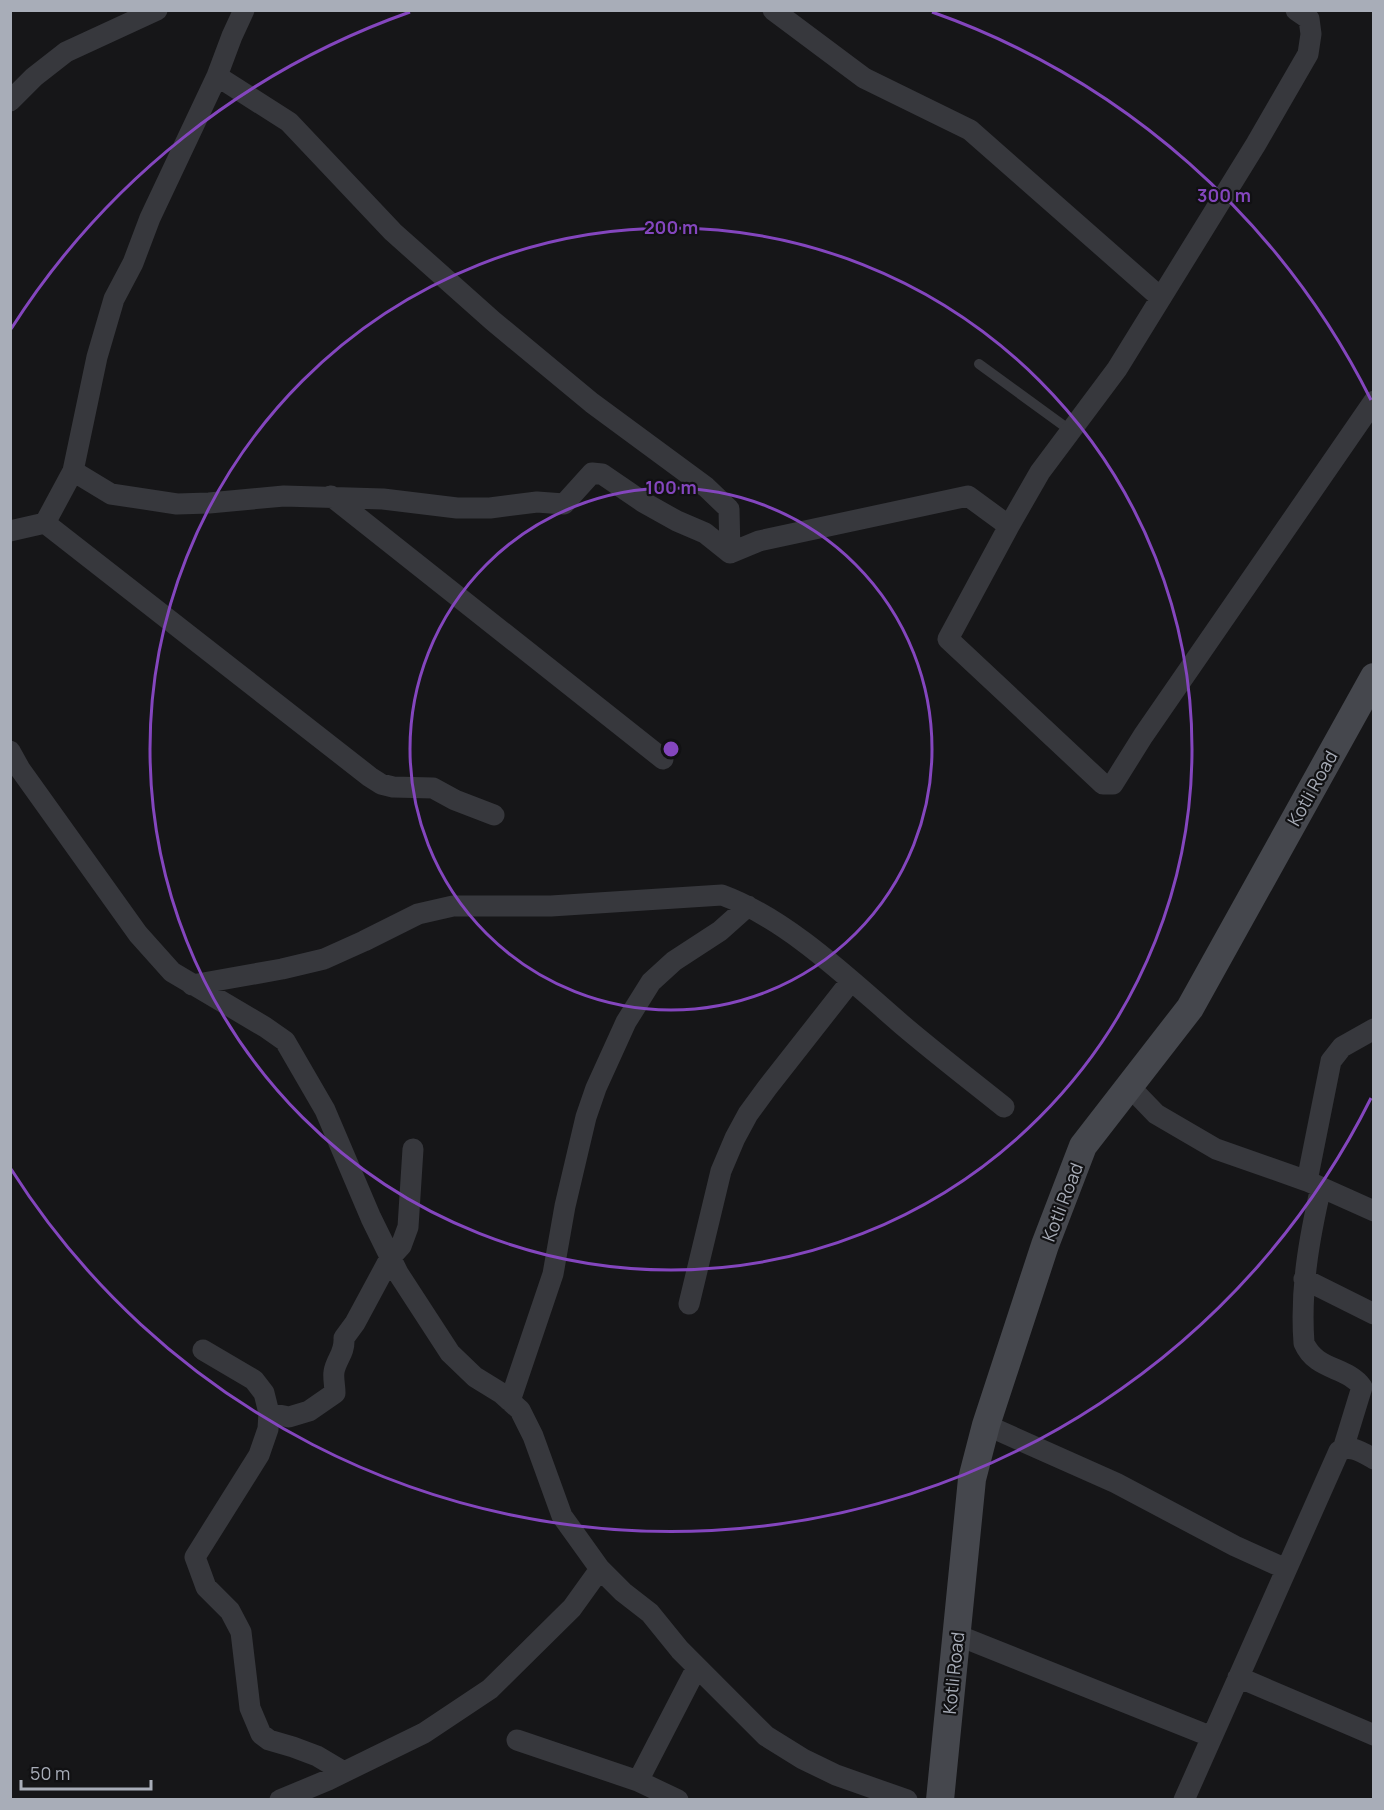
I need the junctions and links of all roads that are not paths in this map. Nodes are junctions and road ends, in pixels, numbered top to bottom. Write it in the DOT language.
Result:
graph roads {
  1 [pos="157,10"];
  2 [pos="244,10"];
  3 [pos="773,10"];
  4 [pos="1296,10"];
  5 [pos="217,76"];
  6 [pos="10,101"];
  7 [pos="1161,298"];
  8 [pos="979,364"];
  9 [pos="1374,401"];
  10 [pos="1071,431"];
  11 [pos="73,471"];
  12 [pos="331,496"];
  13 [pos="45,523"];
  14 [pos="1009,526"];
  15 [pos="10,531"];
  16 [pos="730,553"];
  17 [pos="1374,676"];
  18 [pos="10,751"];
  19 [pos="663,759"];
  20 [pos="494,815"];
  21 [pos="748,906"];
  22 [pos="851,981"];
  23 [pos="192,985"];
  24 [pos="1374,1029"];
  25 [pos="1130,1086"];
  26 [pos="1004,1107"];
  27 [pos="413,1149"];
  28 [pos="1314,1184"];
  29 [pos="1374,1211"];
  30 [pos="390,1258"];
  31 [pos="1304,1279"];
  32 [pos="689,1304"];
  33 [pos="1374,1314"];
  34 [pos="203,1350"];
  35 [pos="510,1401"];
  36 [pos="269,1413"];
  37 [pos="986,1425"];
  38 [pos="1343,1449"];
  39 [pos="1374,1459"];
  40 [pos="600,1569"];
  41 [pos="1286,1569"];
  42 [pos="957,1635"];
  43 [pos="697,1667"];
  44 [pos="1238,1677"];
  45 [pos="1374,1735"];
  46 [pos="1212,1737"];
  47 [pos="517,1740"];
  48 [pos="344,1772"];
  49 [pos="638,1782"];
  50 [pos="280,1800"];
  51 [pos="678,1800"];
  52 [pos="907,1800"];
  53 [pos="940,1800"];
  54 [pos="1184,1800"];
  1 -- 6 [label="street"];
  2 -- 5 [label="street"];
  3 -- 7 [label="street"];
  4 -- 7 [label="street"];
  5 -- 11 [label="street"];
  5 -- 16 [label="street"];
  7 -- 10 [label="street"];
  8 -- 10 [label="lane"];
  9 -- 14 [label="street"];
  10 -- 14 [label="street"];
  11 -- 12 [label="street"];
  11 -- 13 [label="street"];
  12 -- 16 [label="street"];
  12 -- 19 [label="street"];
  13 -- 15 [label="street"];
  13 -- 20 [label="street"];
  14 -- 16 [label="street"];
  17 -- 25 [label="main road, Kotli Road"];
  18 -- 23 [label="street"];
  21 -- 22 [label="street"];
  21 -- 23 [label="street"];
  21 -- 35 [label="street"];
  22 -- 26 [label="street"];
  22 -- 32 [label="street"];
  23 -- 30 [label="street"];
  24 -- 28 [label="street"];
  25 -- 28 [label="street"];
  25 -- 37 [label="main road, Kotli Road"];
  27 -- 30 [label="street"];
  28 -- 29 [label="street"];
  28 -- 31 [label="street"];
  30 -- 35 [label="street"];
  30 -- 36 [label="street"];
  31 -- 33 [label="street"];
  31 -- 38 [label="street"];
  34 -- 36 [label="street"];
  35 -- 40 [label="street"];
  36 -- 48 [label="street"];
  37 -- 41 [label="street"];
  37 -- 42 [label="main road, Kotli Road"];
  38 -- 39 [label="street"];
  38 -- 41 [label="street"];
  40 -- 43 [label="street"];
  40 -- 48 [label="street"];
  41 -- 44 [label="street"];
  42 -- 46 [label="street"];
  42 -- 53 [label="main road, Kotli Road"];
  43 -- 49 [label="street"];
  43 -- 52 [label="street"];
  44 -- 45 [label="street"];
  44 -- 46 [label="street"];
  46 -- 54 [label="street"];
  47 -- 49 [label="street"];
  48 -- 50 [label="street"];
  49 -- 51 [label="street"];
}
